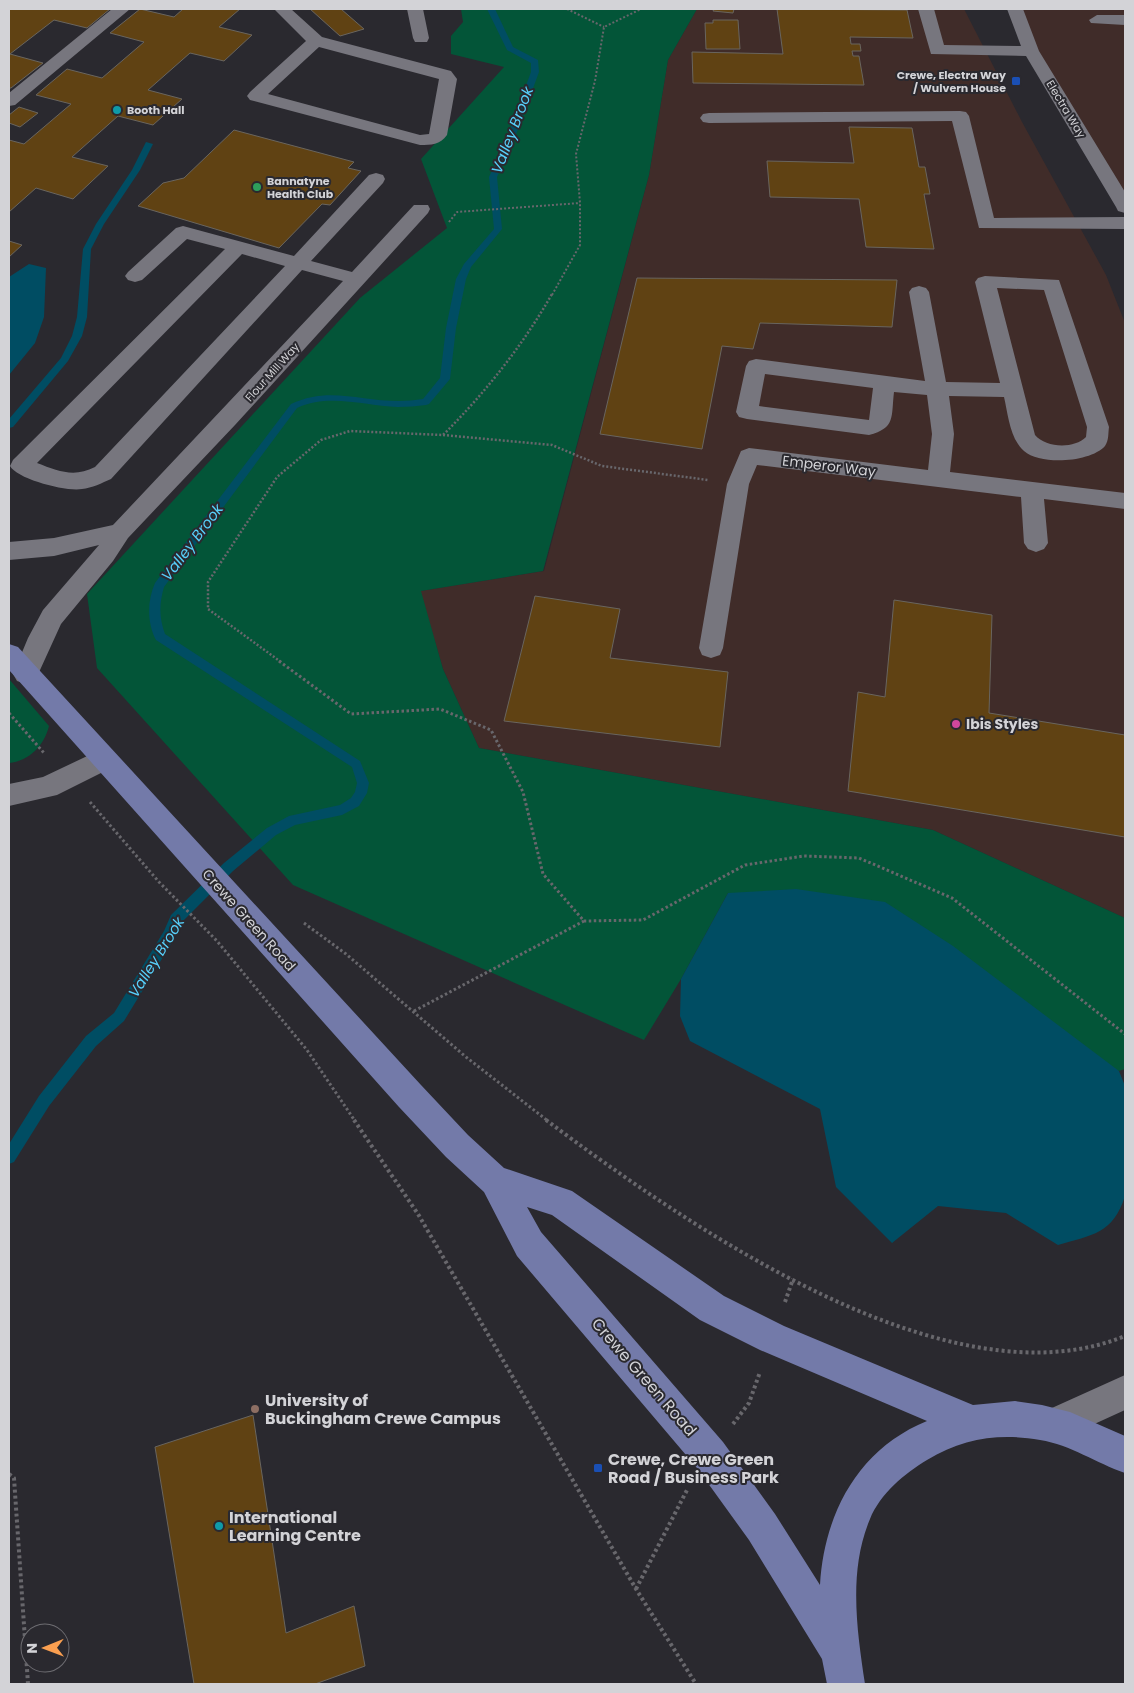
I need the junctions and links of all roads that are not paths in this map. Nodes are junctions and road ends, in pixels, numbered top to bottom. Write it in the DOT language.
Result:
graph roads {
  1 [pos="122,9"];
  2 [pos="282,9"];
  3 [pos="415,9"];
  4 [pos="926,9"];
  5 [pos="1015,9"];
  6 [pos="1097,20"];
  7 [pos="1125,20"];
  8 [pos="422,38"];
  9 [pos="316,41"];
  10 [pos="1031,51"];
  11 [pos="9,100"];
  12 [pos="708,118"];
  13 [pos="376,179"];
  14 [pos="421,210"];
  15 [pos="1125,210"];
  16 [pos="238,247"];
  17 [pos="298,263"];
  18 [pos="135,276"];
  19 [pos="357,279"];
  20 [pos="919,292"];
  21 [pos="884,384"];
  22 [pos="937,389"];
  23 [pos="1012,390"];
  24 [pos="938,479"];
  25 [pos="1032,490"];
  26 [pos="1125,501"];
  27 [pos="120,532"];
  28 [pos="1036,543"];
  29 [pos="9,551"];
  30 [pos="711,648"];
  31 [pos="9,654"];
  32 [pos="26,674"];
  33 [pos="102,760"];
  34 [pos="9,795"];
  35 [pos="495,1181"];
  36 [pos="1125,1392"];
  37 [pos="971,1422"];
  38 [pos="1055,1424"];
  39 [pos="1125,1455"];
  40 [pos="843,1668"];
  1 -- 11 [label="street"];
  2 -- 9 [label="street"];
  3 -- 8 [label="street"];
  4 -- 10 [label="street"];
  5 -- 10 [label="street, Electra Way"];
  6 -- 7 [label="street"];
  9 -- 9 [label="street"];
  10 -- 15 [label="street, Electra Way"];
  12 -- 15 [label="street"];
  13 -- 17 [label="street"];
  14 -- 19 [label="street, Flour Mill Way"];
  16 -- 17 [label="street"];
  16 -- 17 [label="street"];
  16 -- 18 [label="street"];
  17 -- 19 [label="street"];
  19 -- 27 [label="street, Flour Mill Way"];
  20 -- 22 [label="street"];
  21 -- 21 [label="street"];
  21 -- 22 [label="street"];
  22 -- 23 [label="street"];
  22 -- 24 [label="street"];
  23 -- 23 [label="street"];
  24 -- 25 [label="street, Emperor Way"];
  24 -- 30 [label="street, Emperor Way"];
  25 -- 26 [label="street, Emperor Way"];
  25 -- 28 [label="street"];
  27 -- 29 [label="street"];
  27 -- 32 [label="street, Flour Mill Way"];
  31 -- 32 [label="main road, Crewe Green Road"];
  32 -- 33 [label="main road, Crewe Green Road"];
  33 -- 34 [label="street"];
  33 -- 35 [label="main road, Crewe Green Road"];
  35 -- 37 [label="main road, Crewe Green Road"];
  35 -- 40 [label="main road, Crewe Green Road"];
  36 -- 38 [label="street"];
  37 -- 38 [label="main road"];
  37 -- 40 [label="main road"];
  38 -- 39 [label="main road"];
}
